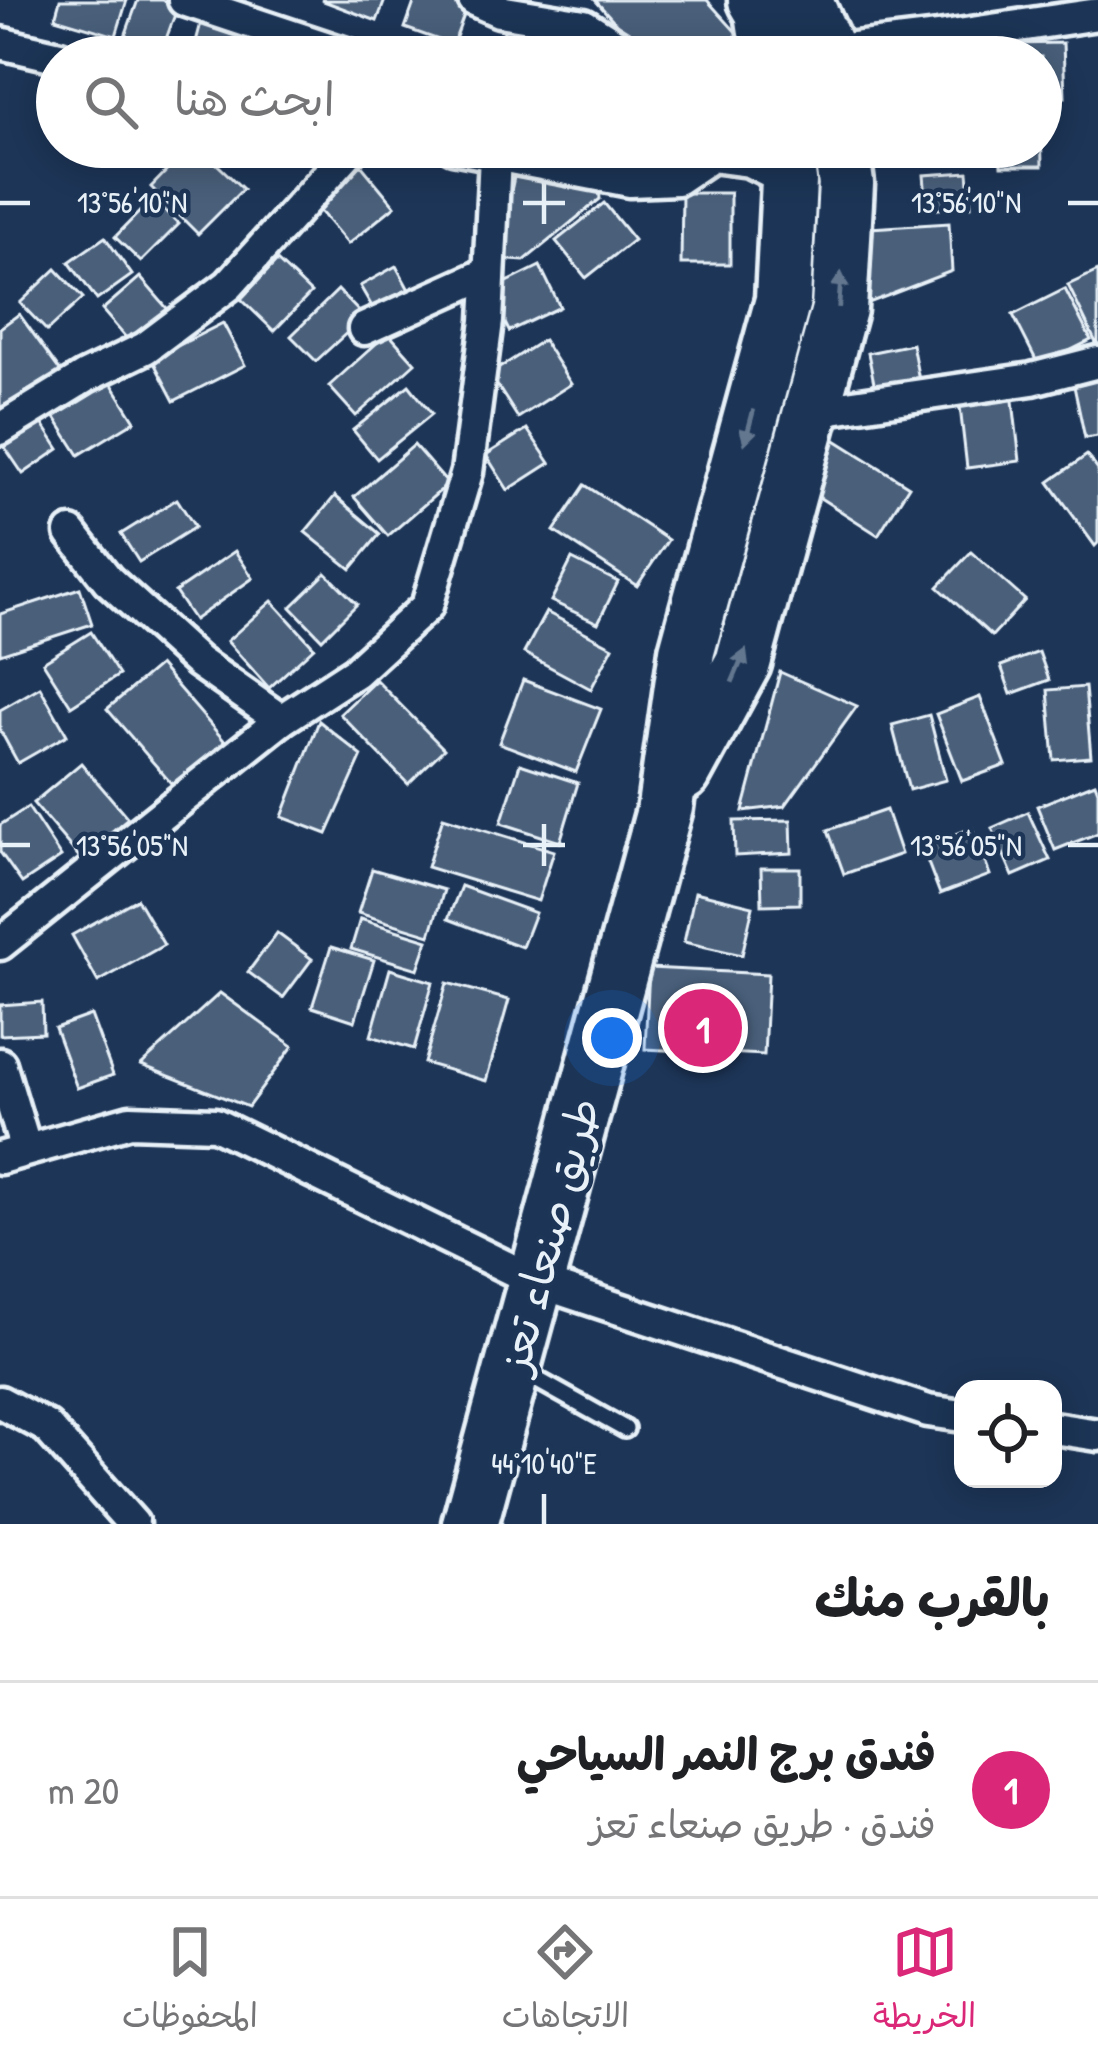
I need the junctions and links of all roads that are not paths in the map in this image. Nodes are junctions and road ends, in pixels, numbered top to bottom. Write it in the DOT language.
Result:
graph roads {
  1 [pos="184,0"];
  2 [pos="474,0"];
  3 [pos="756,0"];
  4 [pos="804,0"];
  5 [pos="1098,14"];
  6 [pos="292,36"];
  7 [pos="602,36"];
  8 [pos="767,36"];
  9 [pos="821,36"];
  10 [pos="951,36"];
  11 [pos="0,43"];
  12 [pos="36,51"];
  13 [pos="334,168"];
  14 [pos="493,168"];
  15 [pos="569,168"];
  16 [pos="689,168"];
  17 [pos="786,168"];
  18 [pos="843,168"];
  19 [pos="488,273"];
  20 [pos="364,328"];
  21 [pos="1098,362"];
  22 [pos="812,411"];
  23 [pos="0,429"];
  24 [pos="71,532"];
  25 [pos="281,720"];
  26 [pos="665,807"];
  27 [pos="0,944"];
  28 [pos="0,1064"];
  29 [pos="13,1154"];
  30 [pos="535,1281"];
  31 [pos="512,1366"];
  32 [pos="0,1402"];
  33 [pos="954,1415"];
  34 [pos="626,1429"];
  35 [pos="1062,1429"];
  36 [pos="1098,1435"];
  37 [pos="133,1524"];
  38 [pos="470,1524"];
  1 -- 6 [label="street"];
  2 -- 7 [label="street"];
  3 -- 8 [label="highway"];
  4 -- 9 [label="highway"];
  5 -- 10 [label="street"];
  11 -- 12 [label="street"];
  13 -- 23 [label="street"];
  14 -- 19 [label="street"];
  15 -- 16 [label="street"];
  17 -- 26 [label="highway, طريق صنعاء تعز, one-way"];
  22 -- 18 [label="highway, طريق صنعاء تعز, one-way"];
  19 -- 20 [label="street"];
  19 -- 25 [label="street"];
  21 -- 22 [label="street"];
  26 -- 22 [label="highway, طريق صنعاء تعز, one-way"];
  24 -- 25 [label="street"];
  25 -- 27 [label="street"];
  26 -- 30 [label="highway, طريق صنعاء تعز"];
  28 -- 29 [label="street"];
  29 -- 30 [label="street"];
  30 -- 31 [label="highway, طريق صنعاء تعز"];
  30 -- 33 [label="street"];
  31 -- 34 [label="lane"];
  31 -- 38 [label="highway, طريق صنعاء تعز"];
  32 -- 37 [label="street"];
  35 -- 36 [label="street"];
}
